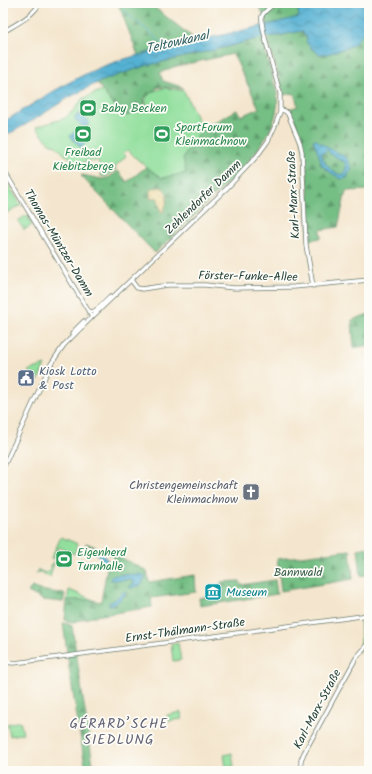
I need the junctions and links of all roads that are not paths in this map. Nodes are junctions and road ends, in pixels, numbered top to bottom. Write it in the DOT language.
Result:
graph roads {
  1 [pos="40,3"];
  2 [pos="276,3"];
  3 [pos="3,32"];
  4 [pos="281,110"];
  5 [pos="3,169"];
  6 [pos="131,280"];
  7 [pos="369,280"];
  8 [pos="313,286"];
  9 [pos="115,295"];
  10 [pos="89,312"];
  11 [pos="92,317"];
  12 [pos="3,468"];
  13 [pos="369,615"];
  14 [pos="369,641"];
  15 [pos="3,662"];
  16 [pos="301,771"];
  1 -- 3 [label="street"];
  2 -- 4 [label="street, Zehlendorfer Damm"];
  4 -- 6 [label="street, Zehlendorfer Damm"];
  4 -- 8 [label="street, Karl-Marx-Straße"];
  5 -- 10 [label="street, Thomas-Müntzer-Damm"];
  6 -- 8 [label="street, Förster-Funke-Allee"];
  6 -- 9 [label="street, Zehlendorfer Damm"];
  7 -- 8 [label="street, Förster-Funke-Allee"];
  9 -- 10 [label="street"];
  9 -- 11 [label="street, Zehlendorfer Damm"];
  10 -- 11 [label="street, Thomas-Müntzer-Damm"];
  11 -- 12 [label="street, Zehlendorfer Damm"];
  13 -- 15 [label="street, Ernst-Thälmann-Straße"];
  14 -- 16 [label="street, Karl-Marx-Straße"];
}
